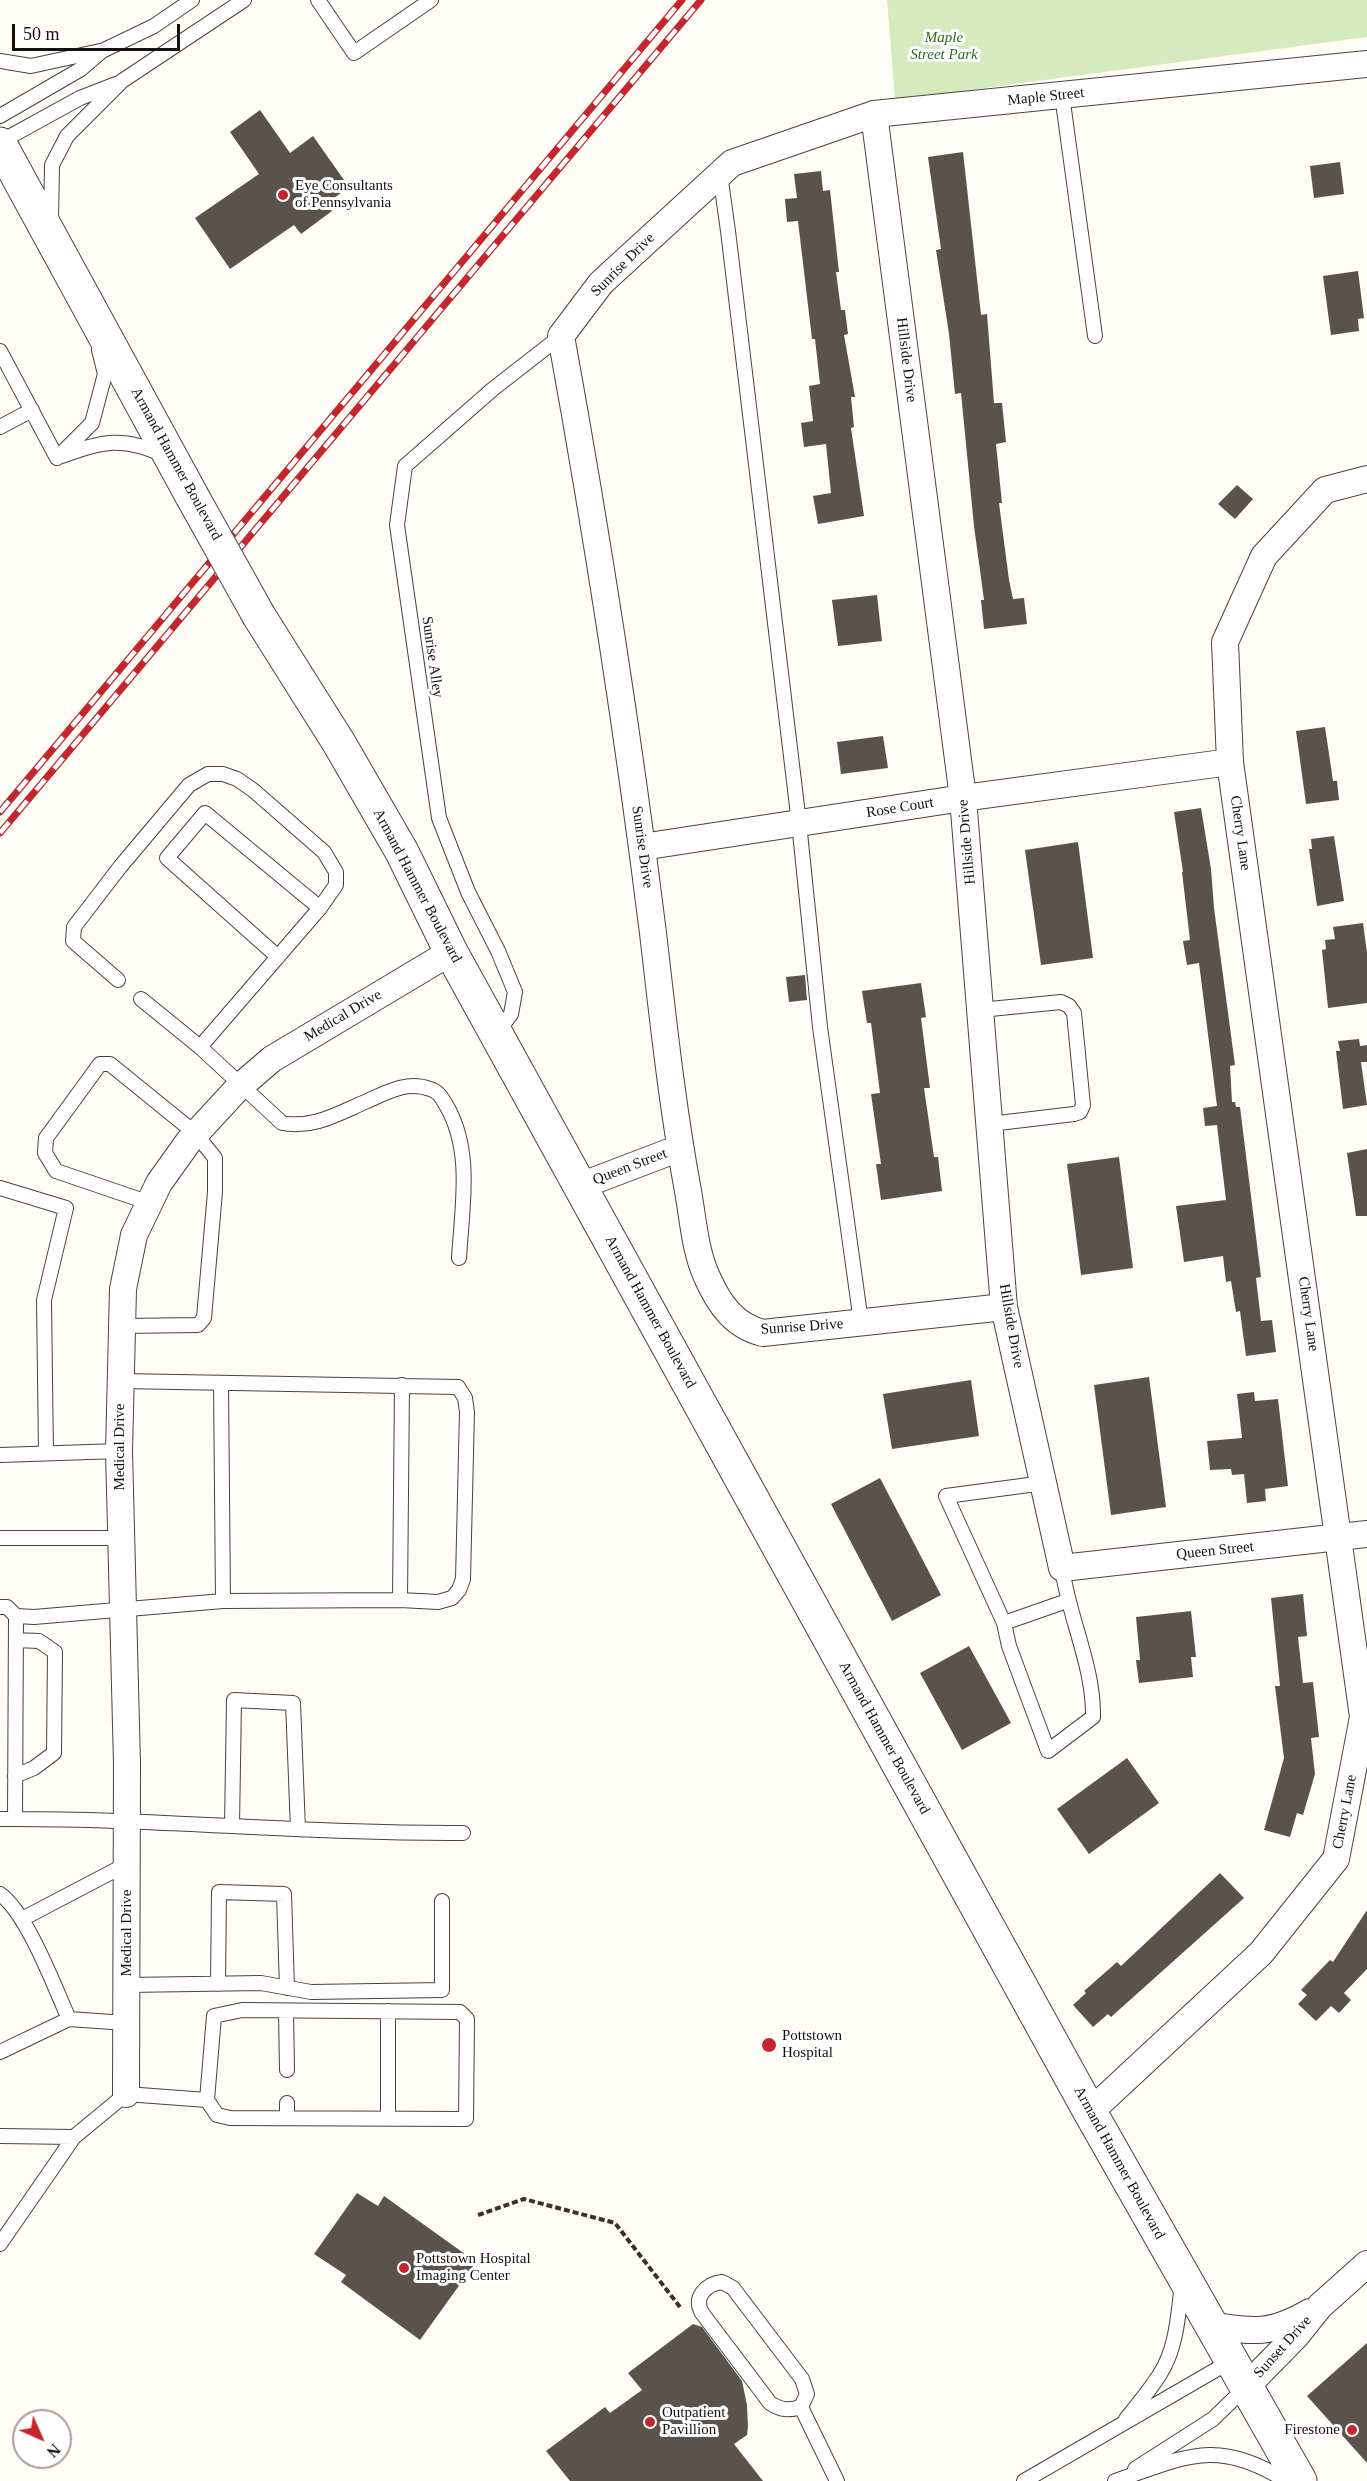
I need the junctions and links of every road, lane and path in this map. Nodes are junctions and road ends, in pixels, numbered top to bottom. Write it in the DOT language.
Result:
graph roads {
  1 [pos="192,0"];
  2 [pos="244,0"];
  3 [pos="318,0"];
  4 [pos="430,0"];
  5 [pos="102,51"];
  6 [pos="0,62"];
  7 [pos="1367,64"];
  8 [pos="122,81"];
  9 [pos="1062,95"];
  10 [pos="874,114"];
  11 [pos="0,116"];
  12 [pos="0,143"];
  13 [pos="726,169"];
  14 [pos="51,237"];
  15 [pos="90,308"];
  16 [pos="561,336"];
  17 [pos="1095,336"];
  18 [pos="0,351"];
  19 [pos="32,410"];
  20 [pos="0,427"];
  21 [pos="57,458"];
  22 [pos="172,459"];
  23 [pos="1367,479"];
  24 [pos="1230,762"];
  25 [pos="963,798"];
  26 [pos="799,823"];
  27 [pos="642,847"];
  28 [pos="320,908"];
  29 [pos="451,952"];
  30 [pos="278,957"];
  31 [pos="118,980"];
  32 [pos="141,999"];
  33 [pos="980,1010"];
  34 [pos="496,1034"];
  35 [pos="200,1047"];
  36 [pos="243,1085"];
  37 [pos="990,1124"];
  38 [pos="195,1133"];
  39 [pos="680,1148"];
  40 [pos="580,1186"];
  41 [pos="0,1188"];
  42 [pos="150,1203"];
  43 [pos="459,1258"];
  44 [pos="1004,1307"];
  45 [pos="861,1322"];
  46 [pos="122,1326"];
  47 [pos="121,1381"];
  48 [pos="221,1383"];
  49 [pos="402,1385"];
  50 [pos="119,1451"];
  51 [pos="46,1453"];
  52 [pos="0,1455"];
  53 [pos="1044,1483"];
  54 [pos="1367,1534"];
  55 [pos="0,1538"];
  56 [pos="121,1538"];
  57 [pos="1339,1538"];
  58 [pos="1062,1568"];
  59 [pos="223,1600"];
  60 [pos="400,1600"];
  61 [pos="1067,1601"];
  62 [pos="0,1607"];
  63 [pos="123,1608"];
  64 [pos="16,1616"];
  65 [pos="1004,1623"];
  66 [pos="16,1640"];
  67 [pos="15,1776"];
  68 [pos="15,1818"];
  69 [pos="0,1819"];
  70 [pos="127,1822"];
  71 [pos="232,1826"];
  72 [pos="298,1829"];
  73 [pos="463,1833"];
  74 [pos="126,1864"];
  75 [pos="0,1894"];
  76 [pos="442,1901"];
  77 [pos="22,1918"];
  78 [pos="218,1984"];
  79 [pos="127,1985"];
  80 [pos="287,1988"];
  81 [pos="286,2011"];
  82 [pos="388,2012"];
  83 [pos="69,2019"];
  84 [pos="126,2023"];
  85 [pos="0,2052"];
  86 [pos="287,2070"];
  87 [pos="126,2094"];
  88 [pos="207,2100"];
  89 [pos="287,2103"];
  90 [pos="1090,2112"];
  91 [pos="287,2118"];
  92 [pos="388,2118"];
  93 [pos="0,2136"];
  94 [pos="74,2137"];
  95 [pos="478,2215"];
  96 [pos="0,2244"];
  97 [pos="1365,2271"];
  98 [pos="1183,2276"];
  99 [pos="679,2305"];
  100 [pos="1320,2306"];
  101 [pos="1210,2325"];
  102 [pos="1238,2374"];
  103 [pos="801,2407"];
  104 [pos="1122,2424"];
  105 [pos="837,2481"];
  106 [pos="1024,2481"];
  107 [pos="1115,2481"];
  108 [pos="1286,2481"];
  109 [pos="1300,2481"];
  1 -- 5 [label="lane"];
  2 -- 8 [label="lane"];
  3 -- 4 [label="lane"];
  5 -- 6 [label="lane"];
  5 -- 11 [label="lane"];
  7 -- 9 [label="street, Maple Street"];
  8 -- 12 [label="lane"];
  8 -- 14 [label="lane"];
  9 -- 10 [label="street, Maple Street"];
  9 -- 17 [label="lane"];
  10 -- 13 [label="street, Maple Street"];
  10 -- 25 [label="street, Hillside Drive"];
  12 -- 14 [label="street, Armand Hammer Boulevard"];
  13 -- 16 [label="street, Sunrise Drive"];
  13 -- 26 [label="lane"];
  14 -- 15 [label="street, Armand Hammer Boulevard"];
  15 -- 21 [label="lane"];
  15 -- 22 [label="street, Armand Hammer Boulevard"];
  16 -- 27 [label="street, Sunrise Drive"];
  16 -- 34 [label="lane, Sunrise Alley"];
  18 -- 19 [label="lane"];
  19 -- 20 [label="lane"];
  19 -- 21 [label="lane"];
  21 -- 22 [label="lane"];
  22 -- 29 [label="street, Armand Hammer Boulevard, bridge"];
  23 -- 24 [label="street, Cherry Lane"];
  24 -- 25 [label="street, Rose Court"];
  24 -- 57 [label="street, Cherry Lane"];
  25 -- 26 [label="street, Rose Court"];
  25 -- 33 [label="street, Hillside Drive"];
  26 -- 27 [label="street, Rose Court"];
  26 -- 45 [label="lane"];
  27 -- 39 [label="street, Sunrise Drive"];
  28 -- 30 [label="lane"];
  28 -- 30 [label="lane"];
  28 -- 31 [label="lane"];
  29 -- 34 [label="street, Armand Hammer Boulevard"];
  29 -- 36 [label="street, Medical Drive"];
  30 -- 35 [label="lane"];
  32 -- 35 [label="lane"];
  33 -- 37 [label="street, Hillside Drive"];
  33 -- 37 [label="lane"];
  34 -- 40 [label="street, Armand Hammer Boulevard"];
  35 -- 36 [label="lane"];
  36 -- 38 [label="street, Medical Drive"];
  36 -- 43 [label="lane"];
  37 -- 44 [label="street, Hillside Drive"];
  38 -- 42 [label="street, Medical Drive"];
  38 -- 42 [label="lane"];
  38 -- 46 [label="lane"];
  39 -- 40 [label="street, Queen Street"];
  39 -- 45 [label="street, Sunrise Drive"];
  40 -- 90 [label="street, Armand Hammer Boulevard"];
  41 -- 51 [label="lane"];
  42 -- 46 [label="street, Medical Drive"];
  44 -- 45 [label="street, Sunrise Drive"];
  44 -- 53 [label="street, Hillside Drive"];
  46 -- 47 [label="street, Medical Drive"];
  47 -- 48 [label="lane"];
  47 -- 50 [label="street, Medical Drive"];
  48 -- 49 [label="lane"];
  48 -- 59 [label="lane"];
  49 -- 60 [label="lane"];
  49 -- 60 [label="lane"];
  50 -- 51 [label="lane"];
  50 -- 56 [label="street, Medical Drive"];
  51 -- 52 [label="lane"];
  53 -- 58 [label="street, Hillside Drive"];
  53 -- 65 [label="lane"];
  54 -- 57 [label="street, Queen Street"];
  55 -- 56 [label="lane"];
  56 -- 63 [label="street, Medical Drive"];
  57 -- 58 [label="street, Queen Street"];
  57 -- 90 [label="street, Cherry Lane"];
  58 -- 61 [label="lane"];
  59 -- 60 [label="lane"];
  59 -- 63 [label="lane"];
  61 -- 65 [label="lane"];
  61 -- 65 [label="lane"];
  62 -- 64 [label="lane"];
  63 -- 64 [label="lane"];
  63 -- 70 [label="street, Medical Drive"];
  64 -- 66 [label="lane"];
  66 -- 67 [label="lane"];
  66 -- 67 [label="lane"];
  67 -- 68 [label="lane"];
  68 -- 69 [label="lane"];
  68 -- 70 [label="lane"];
  70 -- 71 [label="lane"];
  70 -- 74 [label="street, Medical Drive"];
  71 -- 72 [label="lane"];
  71 -- 72 [label="lane"];
  72 -- 73 [label="lane"];
  74 -- 77 [label="lane"];
  74 -- 79 [label="street, Medical Drive"];
  75 -- 77 [label="lane"];
  76 -- 80 [label="lane"];
  77 -- 83 [label="lane"];
  78 -- 79 [label="lane"];
  78 -- 80 [label="lane"];
  78 -- 80 [label="lane"];
  79 -- 84 [label="street, Medical Drive"];
  81 -- 82 [label="lane"];
  81 -- 86 [label="lane"];
  81 -- 88 [label="lane"];
  82 -- 92 [label="lane"];
  82 -- 92 [label="lane"];
  83 -- 84 [label="lane"];
  83 -- 85 [label="lane"];
  84 -- 87 [label="street, Medical Drive"];
  87 -- 88 [label="lane"];
  87 -- 94 [label="lane"];
  88 -- 91 [label="lane"];
  89 -- 91 [label="lane"];
  90 -- 98 [label="street, Armand Hammer Boulevard"];
  91 -- 92 [label="lane"];
  93 -- 94 [label="lane"];
  94 -- 96 [label="lane"];
  95 -- 99 [label="path"];
  97 -- 100 [label="street, Sunset Drive"];
  98 -- 101 [label="street, Armand Hammer Boulevard"];
  98 -- 104 [label="lane"];
  100 -- 101 [label="street, Sunset Drive"];
  100 -- 102 [label="street, Sunset Drive"];
  101 -- 102 [label="street, Armand Hammer Boulevard"];
  102 -- 104 [label="lane"];
  102 -- 107 [label="lane"];
  102 -- 109 [label="street, Armand Hammer Boulevard"];
  103 -- 103 [label="lane"];
  103 -- 105 [label="lane"];
  104 -- 106 [label="lane"];
  107 -- 108 [label="lane"];
}
